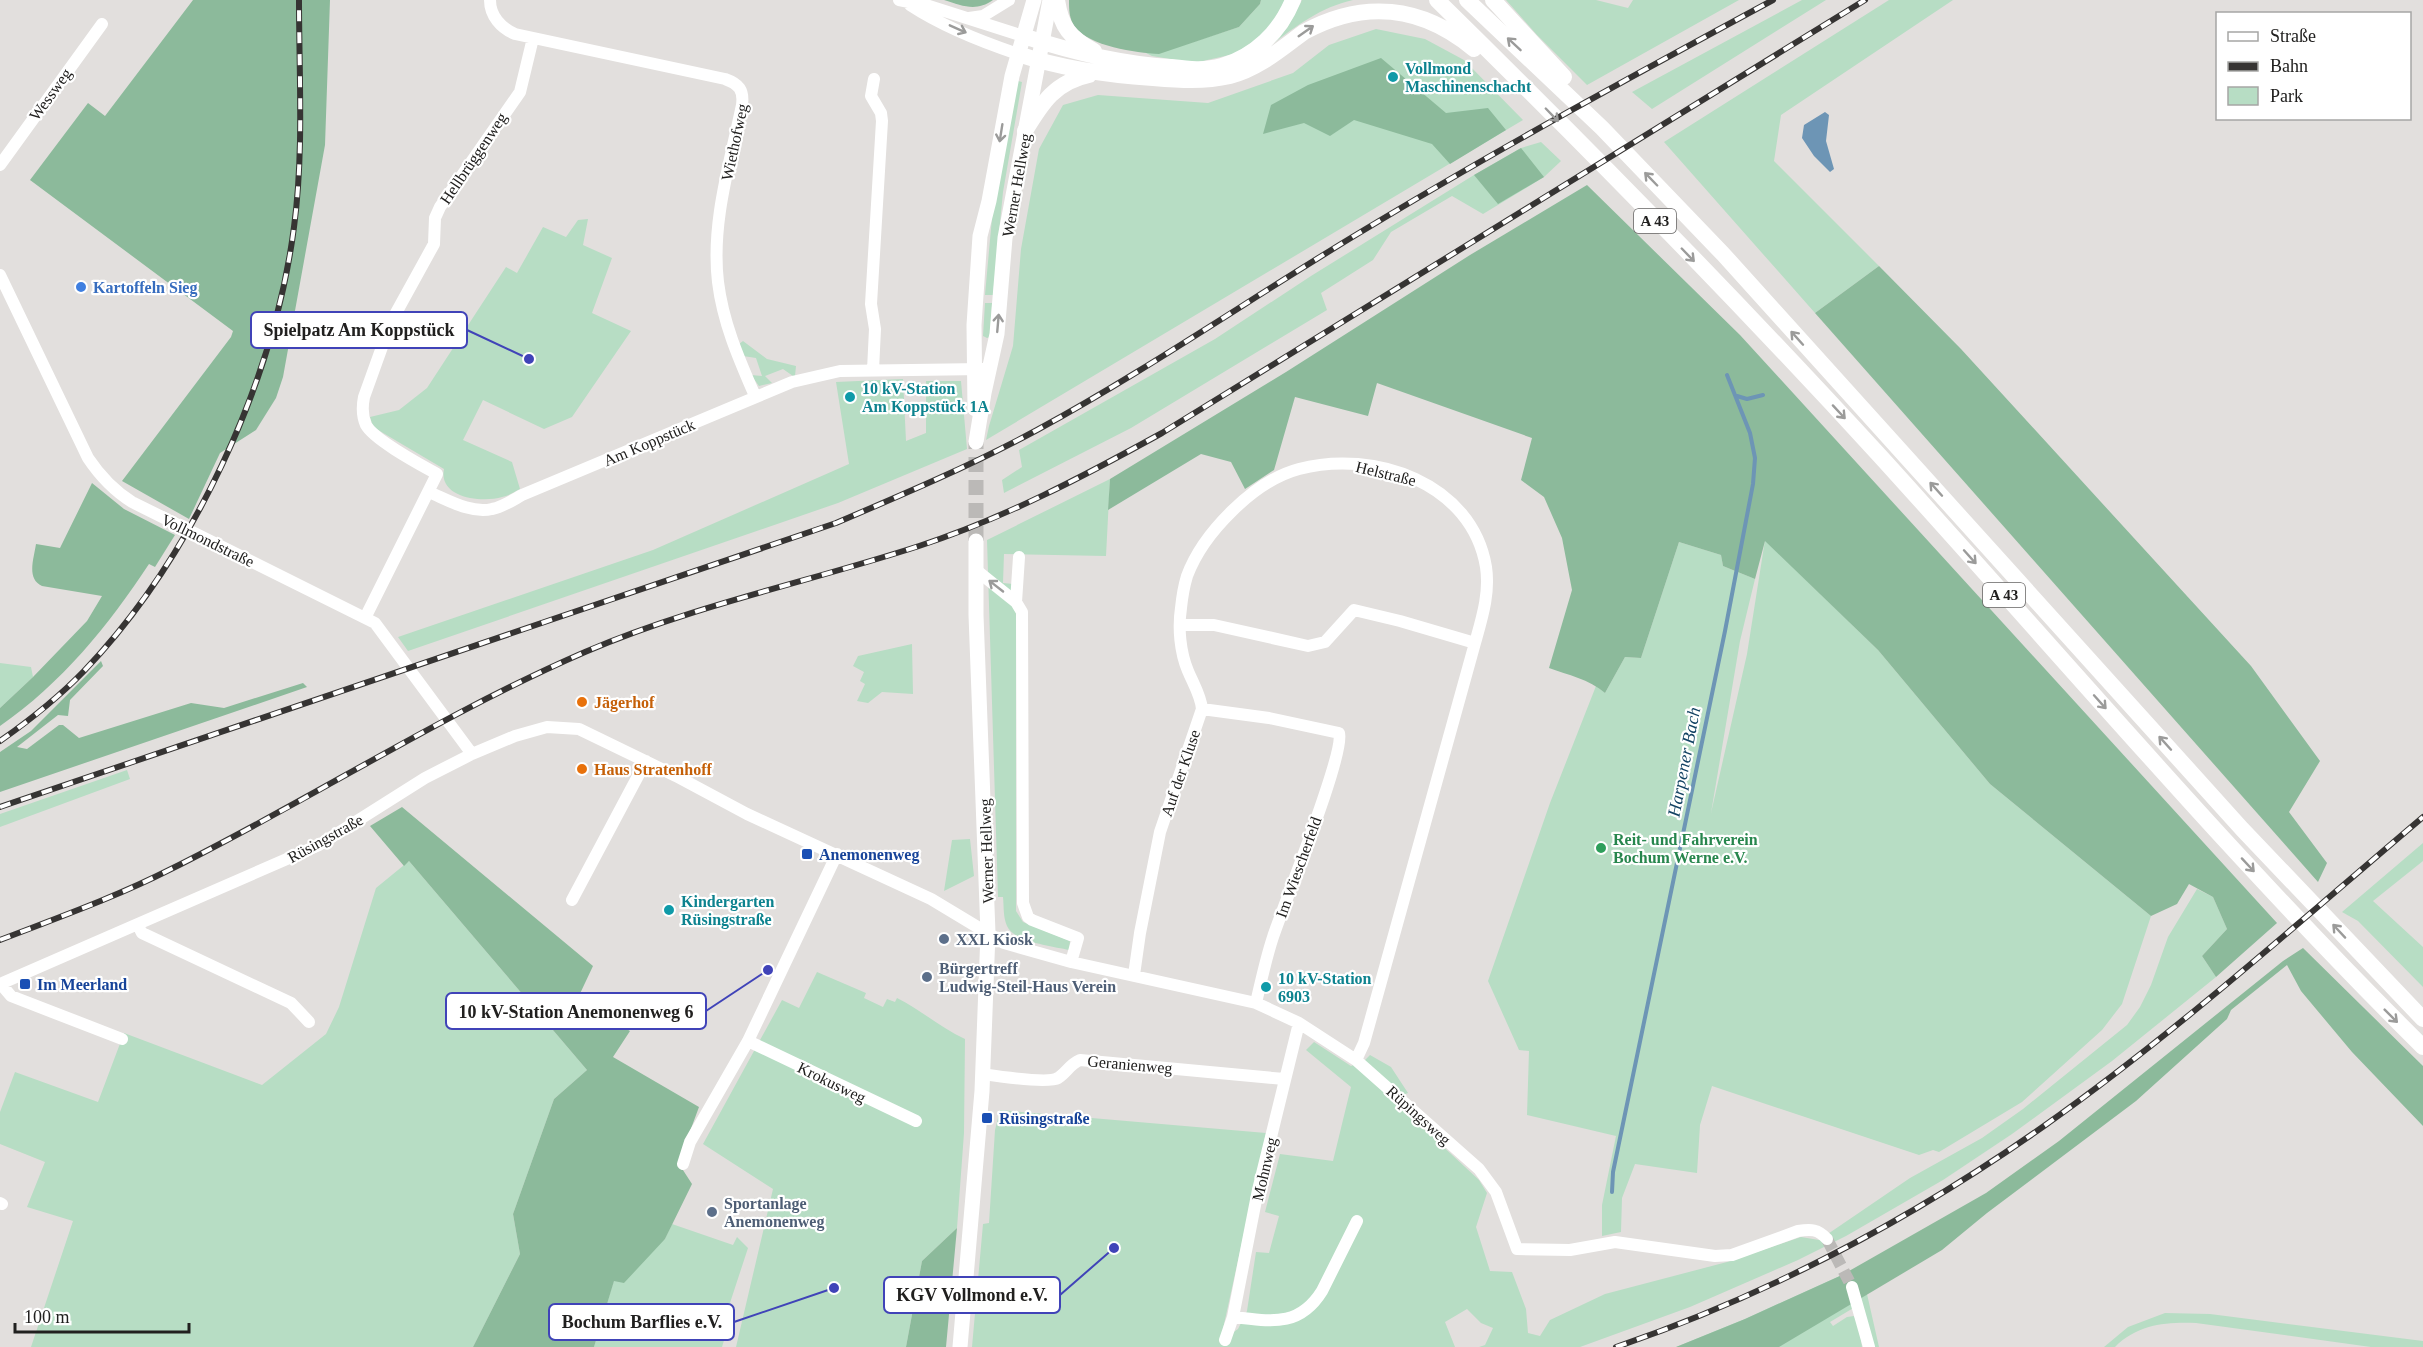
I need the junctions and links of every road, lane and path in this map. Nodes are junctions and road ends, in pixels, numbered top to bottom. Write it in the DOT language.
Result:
graph roads {
  1 [pos="490,0"];
  2 [pos="1009,0"];
  3 [pos="1034,0"];
  4 [pos="1050,0"];
  5 [pos="1057,0"];
  6 [pos="1293,0"];
  7 [pos="1437,0"];
  8 [pos="1467,0"];
  9 [pos="1493,0"];
  10 [pos="902,1"];
  11 [pos="967,18"];
  12 [pos="102,24"];
  13 [pos="1023,36"];
  14 [pos="533,38"];
  15 [pos="1042,42"];
  16 [pos="1018,54"];
  17 [pos="1108,58"];
  18 [pos="1039,61"];
  19 [pos="1098,73"];
  20 [pos="1512,73"];
  21 [pos="874,79"];
  22 [pos="1602,128"];
  23 [pos="1025,131"];
  24 [pos="0,165"];
  25 [pos="0,275"];
  26 [pos="974,368"];
  27 [pos="873,370"];
  28 [pos="990,370"];
  29 [pos="755,396"];
  30 [pos="429,492"];
  31 [pos="976,542"];
  32 [pos="1019,557"];
  33 [pos="976,570"];
  34 [pos="1016,602"];
  35 [pos="365,618"];
  36 [pos="1180,625"];
  37 [pos="1475,643"];
  38 [pos="1202,709"];
  39 [pos="1339,733"];
  40 [pos="472,754"];
  41 [pos="646,761"];
  42 [pos="837,854"];
  43 [pos="572,900"];
  44 [pos="138,925"];
  45 [pos="988,933"];
  46 [pos="1071,962"];
  47 [pos="1134,975"];
  48 [pos="1,984"];
  49 [pos="1256,1003"];
  50 [pos="2423,1019"];
  51 [pos="309,1022"];
  52 [pos="1299,1023"];
  53 [pos="122,1039"];
  54 [pos="748,1041"];
  55 [pos="2423,1047"];
  56 [pos="1356,1060"];
  57 [pos="982,1074"];
  58 [pos="1284,1079"];
  59 [pos="916,1122"];
  60 [pos="683,1164"];
  61 [pos="1357,1221"];
  62 [pos="1822,1235"];
  63 [pos="1852,1287"];
  64 [pos="1233,1317"];
  65 [pos="1225,1340"];
  66 [pos="960,1347"];
  67 [pos="1869,1347"];
  1 -- 14 [label="street, Wiethofweg"];
  2 -- 11 [label="street"];
  3 -- 13 [label="main road, Werner Hellweg"];
  4 -- 15 [label="main road, Werner Hellweg"];
  5 -- 17 [label="highway"];
  6 -- 17 [label="highway"];
  7 -- 20 [label="highway, A 43"];
  22 -- 8 [label="highway, A 43, one-way"];
  9 -- 22 [label="highway"];
  10 -- 11 [label="street"];
  10 -- 16 [label="street, one-way"];
  11 -- 13 [label="street"];
  12 -- 24 [label="street, Wessweg"];
  13 -- 15 [label="highway"];
  13 -- 16 [label="main road, Werner Hellweg"];
  14 -- 29 [label="street, Wiethofweg"];
  14 -- 30 [label="street, Hellbrüggenweg"];
  15 -- 17 [label="highway"];
  15 -- 18 [label="main road, Werner Hellweg"];
  16 -- 18 [label="highway"];
  16 -- 26 [label="main road, Werner Hellweg, one-way"];
  18 -- 19 [label="highway"];
  18 -- 23 [label="main road, Werner Hellweg"];
  19 -- 20 [label="highway, one-way"];
  19 -- 23 [label="highway"];
  20 -- 55 [label="highway, A 43, one-way"];
  21 -- 27 [label="street"];
  50 -- 22 [label="highway, A 43, one-way"];
  28 -- 23 [label="main road, Werner Hellweg, one-way"];
  25 -- 35 [label="street, Vollmondstraße"];
  26 -- 27 [label="street, Am Koppstück"];
  26 -- 28 [label="street"];
  26 -- 28 [label="main road, Werner Hellweg"];
  27 -- 29 [label="street, Am Koppstück"];
  29 -- 30 [label="street, Am Koppstück"];
  30 -- 35 [label="street"];
  31 -- 33 [label="main road, Werner Hellweg"];
  32 -- 34 [label="street"];
  34 -- 33 [label="street, one-way"];
  33 -- 45 [label="main road, Werner Hellweg"];
  34 -- 46 [label="street"];
  35 -- 40 [label="street, Vollmondstraße"];
  36 -- 37 [label="street"];
  36 -- 37 [label="street, Helstraße"];
  36 -- 38 [label="street, Helstraße"];
  37 -- 56 [label="street, Helstraße"];
  38 -- 39 [label="street, Auf der Kluse"];
  38 -- 47 [label="street, Auf der Kluse"];
  39 -- 49 [label="street, Im Wiescherfeld"];
  40 -- 41 [label="street, Rüsingstraße"];
  40 -- 44 [label="street, Rüsingstraße"];
  41 -- 42 [label="street, Rüsingstraße"];
  41 -- 43 [label="street"];
  42 -- 45 [label="street, Rüsingstraße"];
  42 -- 54 [label="street"];
  44 -- 48 [label="street, Rüsingstraße"];
  44 -- 51 [label="street"];
  45 -- 46 [label="street, Rüpingsweg"];
  45 -- 57 [label="main road, Werner Hellweg"];
  46 -- 47 [label="street, Rüpingsweg"];
  47 -- 49 [label="street, Rüpingsweg"];
  48 -- 53 [label="street, Rüsingstraße"];
  49 -- 52 [label="street, Rüpingsweg"];
  52 -- 56 [label="street, Rüpingsweg"];
  52 -- 58 [label="street, Mohnweg"];
  54 -- 59 [label="street, Krokusweg"];
  54 -- 60 [label="street"];
  56 -- 62 [label="street, Rüpingsweg"];
  57 -- 58 [label="street, Geranienweg"];
  57 -- 66 [label="main road, Werner Hellweg"];
  58 -- 64 [label="street, Mohnweg"];
  61 -- 64 [label="street"];
  63 -- 67 [label="street"];
  64 -- 65 [label="street, Mohnweg"];
}
